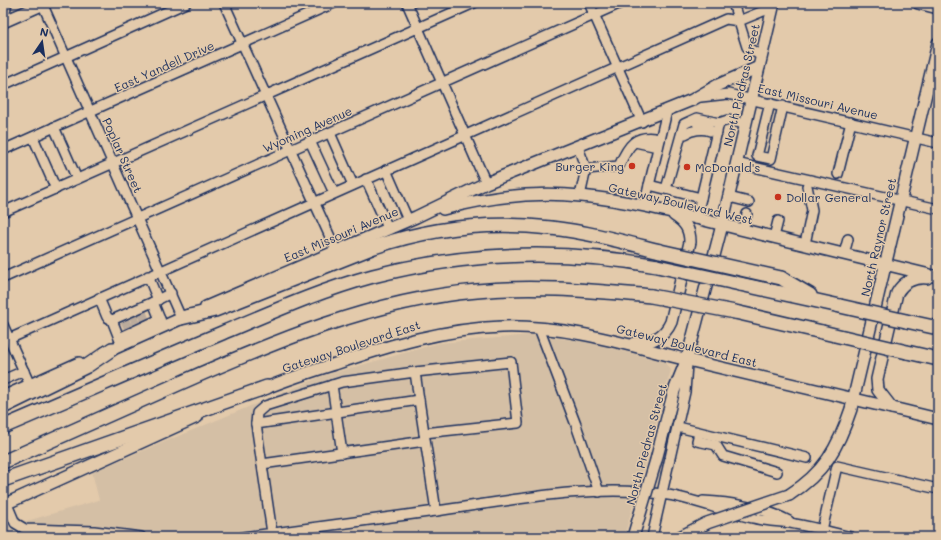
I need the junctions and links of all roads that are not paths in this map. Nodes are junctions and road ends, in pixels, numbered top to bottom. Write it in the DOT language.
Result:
graph roads {
  1 [pos="8,3"];
  2 [pos="186,3"];
  3 [pos="224,3"];
  4 [pos="334,3"];
  5 [pos="407,3"];
  6 [pos="474,3"];
  7 [pos="588,3"];
  8 [pos="621,3"];
  9 [pos="733,3"];
  10 [pos="918,3"];
  11 [pos="43,4"];
  12 [pos="773,5"];
  13 [pos="938,8"];
  14 [pos="594,15"];
  15 [pos="3,21"];
  16 [pos="739,21"];
  17 [pos="418,28"];
  18 [pos="938,43"];
  19 [pos="242,44"];
  20 [pos="761,56"];
  21 [pos="66,57"];
  22 [pos="758,67"];
  23 [pos="618,68"];
  24 [pos="934,73"];
  25 [pos="442,83"];
  26 [pos="3,84"];
  27 [pos="266,95"];
  28 [pos="751,98"];
  29 [pos="692,100"];
  30 [pos="770,103"];
  31 [pos="783,106"];
  32 [pos="90,111"];
  33 [pos="667,111"];
  34 [pos="642,122"];
  35 [pos="851,122"];
  36 [pos="719,123"];
  37 [pos="745,124"];
  38 [pos="54,127"];
  39 [pos="714,132"];
  40 [pos="330,133"];
  41 [pos="465,135"];
  42 [pos="33,137"];
  43 [pos="915,137"];
  44 [pos="310,142"];
  45 [pos="938,142"];
  46 [pos="659,143"];
  47 [pos="578,147"];
  48 [pos="3,150"];
  49 [pos="291,150"];
  50 [pos="736,163"];
  51 [pos="113,164"];
  52 [pos="586,168"];
  53 [pos="386,170"];
  54 [pos="838,174"];
  55 [pos="77,179"];
  56 [pos="366,179"];
  57 [pos="486,183"];
  58 [pos="353,185"];
  59 [pos="649,185"];
  60 [pos="807,186"];
  61 [pos="56,188"];
  62 [pos="668,190"];
  63 [pos="334,193"];
  64 [pos="580,196"];
  65 [pos="728,197"];
  66 [pos="701,198"];
  67 [pos="900,200"];
  68 [pos="313,202"];
  69 [pos="750,202"];
  70 [pos="644,206"];
  71 [pos="938,209"];
  72 [pos="3,212"];
  73 [pos="670,213"];
  74 [pos="746,214"];
  75 [pos="138,218"];
  76 [pos="412,218"];
  77 [pos="696,219"];
  78 [pos="778,221"];
  79 [pos="722,225"];
  80 [pos="388,228"];
  81 [pos="743,230"];
  82 [pos="774,237"];
  83 [pos="848,239"];
  84 [pos="804,244"];
  85 [pos="336,250"];
  86 [pos="844,254"];
  87 [pos="884,264"];
  88 [pos="160,270"];
  89 [pos="148,276"];
  90 [pos="3,278"];
  91 [pos="938,278"];
  92 [pos="171,293"];
  93 [pos="99,298"];
  94 [pos="155,301"];
  95 [pos="822,302"];
  96 [pos="144,316"];
  97 [pos="181,318"];
  98 [pos="112,320"];
  99 [pos="132,323"];
  100 [pos="161,323"];
  101 [pos="3,325"];
  102 [pos="539,328"];
  103 [pos="938,328"];
  104 [pos="9,339"];
  105 [pos="118,344"];
  106 [pos="629,344"];
  107 [pos="936,358"];
  108 [pos="687,359"];
  109 [pos="24,371"];
  110 [pos="415,372"];
  111 [pos="3,380"];
  112 [pos="30,385"];
  113 [pos="332,385"];
  114 [pos="267,387"];
  115 [pos="3,397"];
  116 [pos="854,399"];
  117 [pos="419,400"];
  118 [pos="3,407"];
  119 [pos="893,408"];
  120 [pos="336,412"];
  121 [pos="938,419"];
  122 [pos="256,424"];
  123 [pos="3,427"];
  124 [pos="678,427"];
  125 [pos="699,433"];
  126 [pos="425,437"];
  127 [pos="342,453"];
  128 [pos="808,458"];
  129 [pos="3,462"];
  130 [pos="262,464"];
  131 [pos="777,472"];
  132 [pos="3,480"];
  133 [pos="938,489"];
  134 [pos="599,492"];
  135 [pos="662,494"];
  136 [pos="5,504"];
  137 [pos="436,510"];
  138 [pos="822,530"];
  139 [pos="272,533"];
  140 [pos="141,537"];
  141 [pos="243,537"];
  142 [pos="634,537"];
  143 [pos="652,537"];
  144 [pos="680,537"];
  145 [pos="852,537"];
  1 -- 15 [label="street"];
  2 -- 21 [label="street"];
  3 -- 19 [label="street"];
  4 -- 19 [label="street, East Yandell Drive"];
  5 -- 17 [label="street"];
  6 -- 17 [label="street"];
  7 -- 14 [label="street"];
  8 -- 14 [label="street, Wyoming Avenue"];
  9 -- 16 [label="street"];
  10 -- 13 [label="main road"];
  11 -- 15 [label="main road"];
  11 -- 21 [label="street, Poplar Street"];
  12 -- 16 [label="street"];
  12 -- 20 [label="main road, North Piedras Street"];
  14 -- 23 [label="street"];
  14 -- 25 [label="street, Wyoming Avenue"];
  16 -- 20 [label="street"];
  16 -- 23 [label="street"];
  17 -- 25 [label="street"];
  17 -- 27 [label="street"];
  18 -- 24 [label="main road, North Raynor Street"];
  19 -- 27 [label="street"];
  19 -- 32 [label="street, East Yandell Drive"];
  20 -- 22 [label="main road, North Piedras Street"];
  21 -- 26 [label="street"];
  21 -- 32 [label="street, Poplar Street"];
  22 -- 28 [label="main road, North Piedras Street"];
  22 -- 29 [label="main road, East Missouri Avenue"];
  23 -- 34 [label="street"];
  23 -- 41 [label="street"];
  24 -- 43 [label="main road, North Raynor Street"];
  25 -- 40 [label="street, Wyoming Avenue"];
  25 -- 41 [label="street"];
  27 -- 49 [label="street"];
  27 -- 51 [label="street"];
  28 -- 29 [label="street, East Missouri Avenue"];
  28 -- 30 [label="street, East Missouri Avenue"];
  28 -- 37 [label="main road, North Piedras Street"];
  29 -- 33 [label="main road, East Missouri Avenue"];
  30 -- 31 [label="street, East Missouri Avenue"];
  30 -- 31 [label="street"];
  31 -- 35 [label="street, East Missouri Avenue"];
  32 -- 38 [label="street, East Yandell Drive"];
  32 -- 51 [label="street, Poplar Street"];
  33 -- 34 [label="main road, East Missouri Avenue"];
  33 -- 46 [label="street"];
  34 -- 47 [label="main road, East Missouri Avenue"];
  35 -- 43 [label="street, East Missouri Avenue"];
  35 -- 54 [label="street"];
  36 -- 37 [label="street"];
  36 -- 39 [label="street"];
  36 -- 62 [label="street"];
  37 -- 50 [label="main road, North Piedras Street"];
  38 -- 42 [label="street, East Yandell Drive"];
  38 -- 55 [label="street"];
  39 -- 62 [label="street"];
  39 -- 66 [label="street"];
  40 -- 44 [label="street, Wyoming Avenue"];
  40 -- 58 [label="street"];
  41 -- 53 [label="street"];
  41 -- 57 [label="street"];
  42 -- 48 [label="street, East Yandell Drive"];
  42 -- 61 [label="street"];
  43 -- 45 [label="street, East Missouri Avenue"];
  43 -- 67 [label="main road, North Raynor Street"];
  44 -- 49 [label="street, Wyoming Avenue"];
  44 -- 63 [label="street"];
  46 -- 52 [label="street"];
  46 -- 59 [label="street"];
  47 -- 52 [label="street"];
  47 -- 57 [label="main road, East Missouri Avenue"];
  49 -- 68 [label="street"];
  49 -- 75 [label="street, Wyoming Avenue"];
  50 -- 65 [label="main road, North Piedras Street"];
  50 -- 67 [label="street"];
  51 -- 55 [label="street"];
  51 -- 75 [label="street, Poplar Street"];
  52 -- 64 [label="street"];
  53 -- 56 [label="street"];
  53 -- 76 [label="street"];
  55 -- 61 [label="street"];
  56 -- 58 [label="street"];
  56 -- 80 [label="street"];
  57 -- 76 [label="main road, East Missouri Avenue"];
  58 -- 63 [label="street"];
  59 -- 62 [label="street"];
  59 -- 70 [label="street"];
  60 -- 84 [label="street"];
  61 -- 72 [label="street"];
  62 -- 66 [label="street"];
  63 -- 68 [label="street"];
  64 -- 70 [label="main road, Gateway Boulevard West"];
  64 -- 76 [label="main road, Gateway Boulevard West"];
  65 -- 69 [label="street"];
  65 -- 79 [label="main road, North Piedras Street"];
  66 -- 77 [label="street"];
  67 -- 71 [label="street"];
  67 -- 87 [label="main road, North Raynor Street"];
  68 -- 85 [label="street"];
  68 -- 88 [label="street"];
  70 -- 73 [label="main road, Gateway Boulevard West"];
  73 -- 77 [label="main road, Gateway Boulevard West"];
  73 -- 106 [label="main road"];
  74 -- 81 [label="street"];
  75 -- 88 [label="street, Poplar Street"];
  75 -- 90 [label="street, Wyoming Avenue"];
  76 -- 80 [label="main road, East Missouri Avenue"];
  77 -- 79 [label="main road, Gateway Boulevard West"];
  78 -- 82 [label="street"];
  79 -- 81 [label="main road, Gateway Boulevard West"];
  79 -- 108 [label="main road, North Piedras Street"];
  80 -- 85 [label="main road, East Missouri Avenue"];
  81 -- 82 [label="main road, Gateway Boulevard West"];
  82 -- 84 [label="main road, Gateway Boulevard West"];
  83 -- 86 [label="street"];
  84 -- 86 [label="main road, Gateway Boulevard West"];
  85 -- 97 [label="main road, East Missouri Avenue"];
  86 -- 87 [label="main road, Gateway Boulevard West"];
  87 -- 91 [label="main road, Gateway Boulevard West"];
  87 -- 116 [label="main road, North Raynor Street"];
  88 -- 89 [label="street"];
  88 -- 92 [label="street, Poplar Street"];
  89 -- 93 [label="street"];
  89 -- 94 [label="street"];
  91 -- 119 [label="main road"];
  92 -- 94 [label="street"];
  92 -- 97 [label="street, Poplar Street"];
  93 -- 98 [label="street"];
  93 -- 104 [label="street"];
  94 -- 96 [label="street"];
  94 -- 100 [label="street"];
  95 -- 97 [label="highway, bridge"];
  95 -- 103 [label="highway, bridge"];
  95 -- 123 [label="highway, bridge"];
  96 -- 99 [label="street"];
  96 -- 99 [label="street"];
  96 -- 100 [label="street"];
  97 -- 100 [label="main road, East Missouri Avenue"];
  98 -- 99 [label="street"];
  98 -- 105 [label="street"];
  99 -- 100 [label="main road, East Missouri Avenue"];
  99 -- 105 [label="main road, East Missouri Avenue"];
  101 -- 104 [label="street"];
  102 -- 106 [label="main road, Gateway Boulevard East"];
  102 -- 114 [label="main road, Gateway Boulevard East"];
  102 -- 134 [label="street"];
  104 -- 109 [label="street"];
  105 -- 112 [label="main road, East Missouri Avenue"];
  105 -- 118 [label="highway"];
  106 -- 108 [label="main road, Gateway Boulevard East"];
  107 -- 129 [label="highway, bridge"];
  108 -- 116 [label="main road, Gateway Boulevard East"];
  108 -- 124 [label="street, North Piedras Street"];
  108 -- 142 [label="main road, North Piedras Street, bridge"];
  109 -- 111 [label="street"];
  109 -- 112 [label="street"];
  110 -- 113 [label="street"];
  110 -- 117 [label="street"];
  110 -- 126 [label="street"];
  112 -- 115 [label="main road, East Missouri Avenue"];
  113 -- 120 [label="street"];
  113 -- 122 [label="street"];
  114 -- 132 [label="highway"];
  114 -- 136 [label="main road, Gateway Boulevard East"];
  116 -- 119 [label="main road, Gateway Boulevard East"];
  116 -- 144 [label="main road, North Raynor Street, bridge"];
  117 -- 120 [label="street"];
  117 -- 126 [label="street"];
  119 -- 121 [label="main road, Gateway Boulevard East"];
  120 -- 122 [label="street"];
  120 -- 127 [label="street"];
  122 -- 130 [label="street"];
  124 -- 125 [label="street"];
  124 -- 135 [label="street, North Piedras Street"];
  125 -- 128 [label="street"];
  125 -- 131 [label="street"];
  126 -- 127 [label="street"];
  126 -- 137 [label="street"];
  127 -- 130 [label="street"];
  130 -- 139 [label="street"];
  133 -- 138 [label="street"];
  134 -- 135 [label="street"];
  134 -- 137 [label="street"];
  135 -- 138 [label="street"];
  135 -- 143 [label="street, North Piedras Street"];
  136 -- 140 [label="street"];
  137 -- 139 [label="street"];
  138 -- 145 [label="street"];
  139 -- 141 [label="street"];
}
